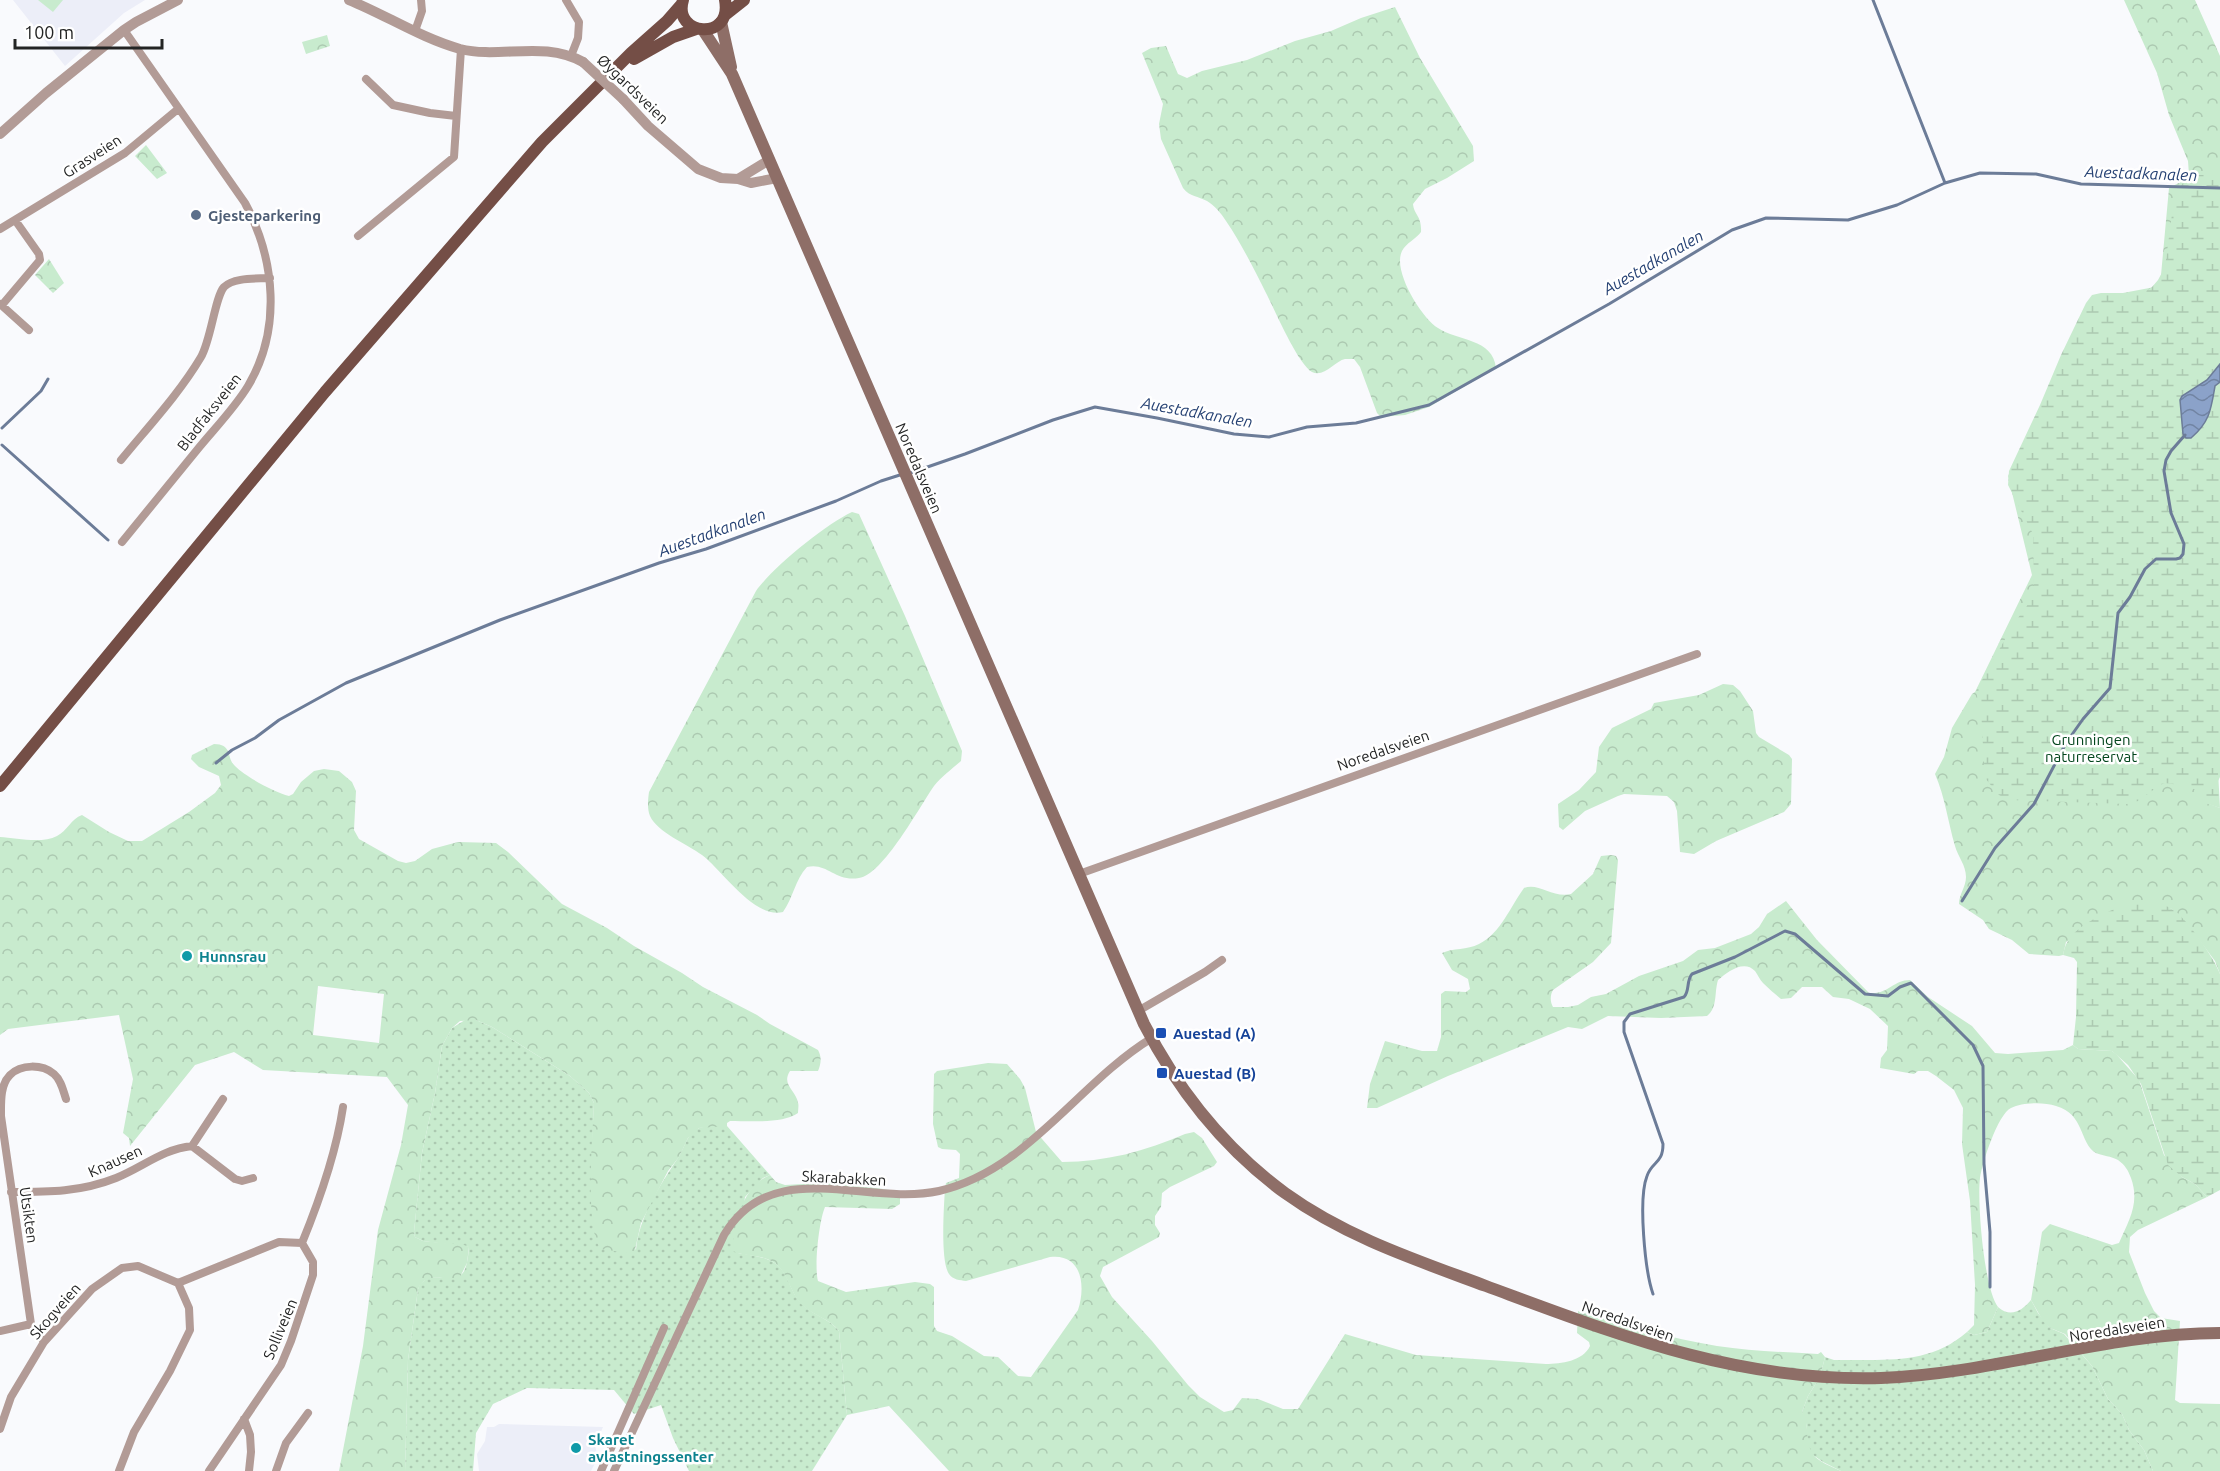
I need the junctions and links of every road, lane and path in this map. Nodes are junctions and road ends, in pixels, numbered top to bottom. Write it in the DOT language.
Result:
graph roads {
  1 [pos="178,0"];
  2 [pos="349,0"];
  3 [pos="421,0"];
  4 [pos="566,0"];
  5 [pos="725,0"];
  6 [pos="744,0"];
  7 [pos="682,2"];
  8 [pos="723,19"];
  9 [pos="700,29"];
  10 [pos="124,30"];
  11 [pos="415,31"];
  12 [pos="461,49"];
  13 [pos="571,56"];
  14 [pos="617,69"];
  15 [pos="732,74"];
  16 [pos="366,79"];
  17 [pos="178,109"];
  18 [pos="456,116"];
  19 [pos="0,134"];
  20 [pos="769,160"];
  21 [pos="777,178"];
  22 [pos="738,179"];
  23 [pos="15,220"];
  24 [pos="0,229"];
  25 [pos="358,236"];
  26 [pos="270,278"];
  27 [pos="1,304"];
  28 [pos="30,330"];
  29 [pos="121,460"];
  30 [pos="122,542"];
  31 [pos="1697,654"];
  32 [pos="0,786"];
  33 [pos="1079,874"];
  34 [pos="1222,960"];
  35 [pos="1138,1011"];
  36 [pos="1152,1038"];
  37 [pos="2,1087"];
  38 [pos="66,1099"];
  39 [pos="223,1099"];
  40 [pos="343,1107"];
  41 [pos="192,1146"];
  42 [pos="253,1178"];
  43 [pos="12,1192"];
  44 [pos="302,1243"];
  45 [pos="178,1283"];
  46 [pos="31,1324"];
  47 [pos="664,1328"];
  48 [pos="0,1331"];
  49 [pos="2220,1333"];
  50 [pos="44,1342"];
  51 [pos="308,1413"];
  52 [pos="244,1419"];
  53 [pos="0,1429"];
  54 [pos="119,1471"];
  55 [pos="210,1471"];
  56 [pos="249,1471"];
  57 [pos="276,1471"];
  58 [pos="601,1471"];
  59 [pos="614,1471"];
  1 -- 10 [label="street"];
  2 -- 11 [label="street, Øygardsveien"];
  3 -- 11 [label="street"];
  4 -- 13 [label="street"];
  5 -- 8 [label="main road"];
  6 -- 8 [label="main road"];
  7 -- 9 [label="main road"];
  7 -- 14 [label="main road"];
  8 -- 9 [label="main road"];
  8 -- 15 [label="main road, Noredalsveien"];
  9 -- 14 [label="main road"];
  9 -- 15 [label="main road, Noredalsveien"];
  10 -- 17 [label="street, Bladfaksveien"];
  10 -- 19 [label="street"];
  11 -- 12 [label="street, Øygardsveien"];
  12 -- 13 [label="street, Øygardsveien"];
  12 -- 18 [label="street"];
  13 -- 22 [label="street, Øygardsveien, bridge"];
  14 -- 32 [label="main road"];
  15 -- 20 [label="main road, Noredalsveien"];
  16 -- 18 [label="street"];
  17 -- 23 [label="street, Grasveien"];
  17 -- 26 [label="street, Bladfaksveien"];
  18 -- 25 [label="street"];
  20 -- 21 [label="main road, Noredalsveien"];
  20 -- 22 [label="street"];
  21 -- 22 [label="street, Øygardsveien"];
  21 -- 33 [label="main road, Noredalsveien"];
  23 -- 24 [label="street, Grasveien"];
  23 -- 27 [label="street"];
  26 -- 29 [label="street"];
  26 -- 30 [label="street, Bladfaksveien"];
  27 -- 28 [label="street"];
  31 -- 33 [label="street, Noredalsveien"];
  33 -- 35 [label="main road, Noredalsveien"];
  34 -- 35 [label="street"];
  35 -- 36 [label="main road, Noredalsveien"];
  36 -- 49 [label="main road, Noredalsveien"];
  36 -- 59 [label="street, Skarabakken"];
  37 -- 38 [label="street, Utsikten"];
  37 -- 43 [label="street, Utsikten"];
  39 -- 41 [label="street"];
  40 -- 44 [label="street"];
  41 -- 42 [label="street"];
  41 -- 43 [label="street, Knausen"];
  43 -- 46 [label="street, Utsikten"];
  44 -- 45 [label="street"];
  44 -- 52 [label="street, Solliveien"];
  45 -- 50 [label="street, Skogveien"];
  45 -- 54 [label="street"];
  46 -- 48 [label="street"];
  46 -- 50 [label="street, Utsikten"];
  47 -- 58 [label="street"];
  50 -- 53 [label="street, Skogveien"];
  51 -- 57 [label="street"];
  52 -- 55 [label="street, Solliveien"];
  52 -- 56 [label="street"];
}
